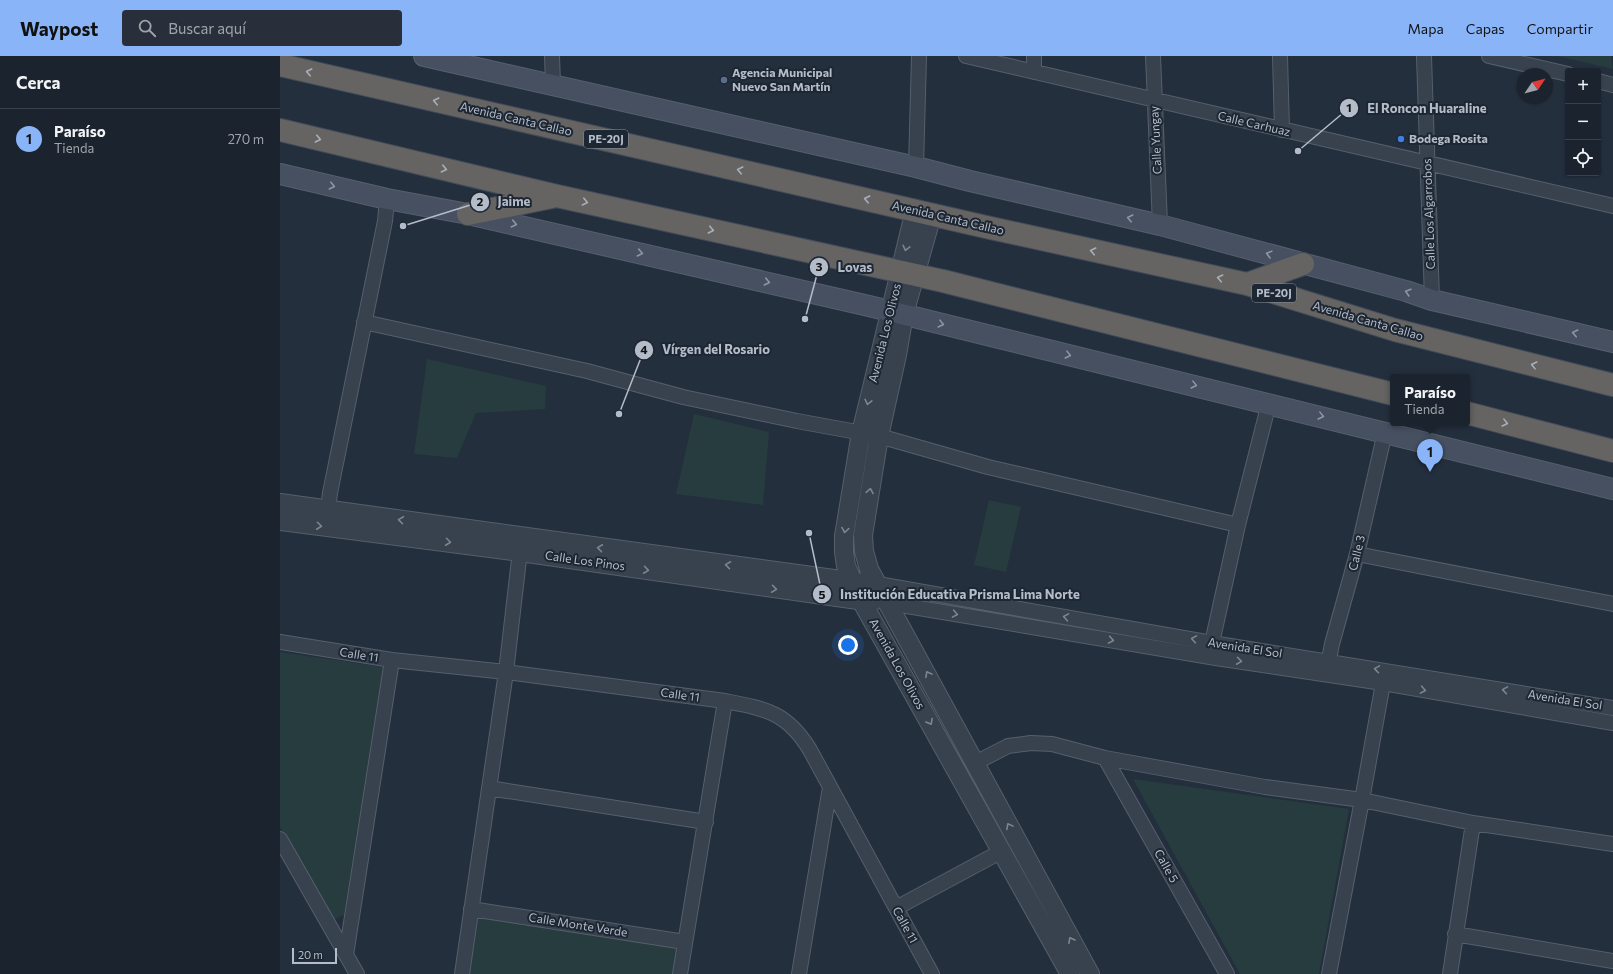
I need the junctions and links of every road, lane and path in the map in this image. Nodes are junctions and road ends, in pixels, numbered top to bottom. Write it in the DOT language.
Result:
graph roads {
  1 [pos="424,56"];
  2 [pos="552,56"];
  3 [pos="919,56"];
  4 [pos="966,56"];
  5 [pos="1034,56"];
  6 [pos="1153,56"];
  7 [pos="1280,56"];
  8 [pos="1424,56"];
  9 [pos="1489,56"];
  10 [pos="280,65"];
  11 [pos="1034,72"];
  12 [pos="1565,73"];
  13 [pos="1601,82"];
  14 [pos="553,85"];
  15 [pos="1613,85"];
  16 [pos="1154,100"];
  17 [pos="280,130"];
  18 [pos="1282,130"];
  19 [pos="1426,164"];
  20 [pos="916,167"];
  21 [pos="280,174"];
  22 [pos="557,196"];
  23 [pos="387,199"];
  24 [pos="1613,206"];
  25 [pos="924,212"];
  26 [pos="468,214"];
  27 [pos="1160,225"];
  28 [pos="1303,264"];
  29 [pos="908,274"];
  30 [pos="1247,284"];
  31 [pos="1432,300"];
  32 [pos="897,312"];
  33 [pos="364,322"];
  34 [pos="1613,342"];
  35 [pos="1613,384"];
  36 [pos="1390,393"];
  37 [pos="1269,403"];
  38 [pos="1470,414"];
  39 [pos="1385,432"];
  40 [pos="861,433"];
  41 [pos="879,436"];
  42 [pos="1613,451"];
  43 [pos="1613,489"];
  44 [pos="280,503"];
  45 [pos="328,510"];
  46 [pos="280,521"];
  47 [pos="1238,525"];
  48 [pos="520,544"];
  49 [pos="1357,554"];
  50 [pos="854,583"];
  51 [pos="878,584"];
  52 [pos="862,602"];
  53 [pos="889,603"];
  54 [pos="1613,604"];
  55 [pos="280,642"];
  56 [pos="1212,643"];
  57 [pos="392,660"];
  58 [pos="1327,668"];
  59 [pos="506,672"];
  60 [pos="1383,683"];
  61 [pos="725,701"];
  62 [pos="1613,708"];
  63 [pos="1613,723"];
  64 [pos="1105,758"];
  65 [pos="975,763"];
  66 [pos="830,787"];
  67 [pos="489,788"];
  68 [pos="1362,800"];
  69 [pos="706,822"];
  70 [pos="1473,823"];
  71 [pos="280,839"];
  72 [pos="1613,844"];
  73 [pos="1002,851"];
  74 [pos="896,908"];
  75 [pos="471,909"];
  76 [pos="1455,934"];
  77 [pos="685,942"];
  78 [pos="346,955"];
  79 [pos="1613,961"];
  80 [pos="927,971"];
  81 [pos="357,974"];
  82 [pos="462,974"];
  83 [pos="680,974"];
  84 [pos="799,974"];
  85 [pos="1070,974"];
  86 [pos="1090,974"];
  87 [pos="1227,974"];
  88 [pos="1329,974"];
  89 [pos="1450,974"];
  1 -- 14 [label="main road"];
  2 -- 14 [label="street"];
  3 -- 20 [label="street"];
  4 -- 11 [label="street, Calle Carhuaz"];
  5 -- 11 [label="street"];
  6 -- 16 [label="street, Calle Yungay"];
  7 -- 18 [label="street"];
  8 -- 19 [label="street, Calle Los Algarrobos"];
  9 -- 12 [label="street"];
  25 -- 10 [label="highway, Avenida Canta Callao / PE-20J, one-way"];
  11 -- 16 [label="street, Calle Carhuaz"];
  13 -- 15 [label="street"];
  14 -- 20 [label="main road"];
  16 -- 18 [label="street, Calle Carhuaz"];
  16 -- 27 [label="street, Calle Yungay"];
  17 -- 22 [label="highway, one-way"];
  18 -- 19 [label="street, Calle Carhuaz"];
  19 -- 24 [label="street, Calle Carhuaz"];
  19 -- 31 [label="street, Calle Los Algarrobos"];
  27 -- 20 [label="main road, one-way"];
  21 -- 23 [label="main road, one-way"];
  22 -- 26 [label="highway"];
  22 -- 29 [label="highway, one-way"];
  23 -- 26 [label="main road"];
  23 -- 33 [label="street"];
  25 -- 29 [label="street, Avenida Los Olivos"];
  30 -- 25 [label="highway, Avenida Canta Callao / PE-20J, one-way"];
  26 -- 32 [label="main road, one-way"];
  28 -- 27 [label="main road, one-way"];
  28 -- 30 [label="highway"];
  31 -- 28 [label="main road, one-way"];
  29 -- 32 [label="street, Avenida Los Olivos"];
  29 -- 36 [label="highway"];
  35 -- 30 [label="highway, Avenida Canta Callao / PE-20J, one-way"];
  34 -- 31 [label="main road, one-way"];
  32 -- 37 [label="main road, one-way"];
  32 -- 40 [label="street, Avenida Los Olivos, one-way"];
  32 -- 41 [label="street, Avenida Los Olivos"];
  33 -- 40 [label="street"];
  33 -- 45 [label="street"];
  37 -- 39 [label="main road, one-way"];
  37 -- 47 [label="street"];
  38 -- 42 [label="highway, one-way"];
  39 -- 43 [label="main road"];
  39 -- 49 [label="street, Calle 3"];
  40 -- 41 [label="street"];
  40 -- 50 [label="street, Avenida Los Olivos, one-way"];
  41 -- 47 [label="street"];
  51 -- 41 [label="street, Avenida Los Olivos, one-way"];
  44 -- 45 [label="street, Calle Los Pinos"];
  48 -- 45 [label="street, Calle Los Pinos, one-way"];
  46 -- 48 [label="street, Calle Los Pinos, one-way"];
  47 -- 56 [label="street"];
  50 -- 48 [label="street, Calle Los Pinos, one-way"];
  48 -- 52 [label="street, Calle Los Pinos, one-way"];
  48 -- 59 [label="street"];
  49 -- 54 [label="street"];
  49 -- 58 [label="street, Calle 3"];
  50 -- 51 [label="street, Calle Los Pinos"];
  50 -- 52 [label="street, Avenida Los Olivos"];
  51 -- 53 [label="street, Avenida Los Olivos"];
  56 -- 51 [label="street, Avenida El Sol, one-way"];
  52 -- 53 [label="street, Calle Los Pinos"];
  52 -- 73 [label="street, Avenida Los Olivos, one-way"];
  53 -- 58 [label="street, Avenida El Sol, one-way"];
  65 -- 53 [label="street, Avenida Los Olivos, one-way"];
  55 -- 57 [label="street, Calle 11"];
  56 -- 58 [label="street, Avenida El Sol"];
  57 -- 59 [label="street, Calle 11"];
  57 -- 78 [label="street"];
  58 -- 60 [label="street, Avenida El Sol"];
  62 -- 58 [label="street, Avenida El Sol, one-way"];
  59 -- 61 [label="street, Calle 11"];
  59 -- 67 [label="street"];
  60 -- 63 [label="street, Avenida El Sol, one-way"];
  60 -- 68 [label="street"];
  61 -- 66 [label="street, Calle 11"];
  61 -- 69 [label="street"];
  64 -- 65 [label="street"];
  64 -- 68 [label="street"];
  64 -- 87 [label="street, Calle 5"];
  86 -- 65 [label="street, Avenida Los Olivos, one-way"];
  66 -- 74 [label="street, Calle 11"];
  66 -- 84 [label="street"];
  67 -- 69 [label="street"];
  67 -- 75 [label="street"];
  68 -- 70 [label="street"];
  68 -- 88 [label="street"];
  69 -- 77 [label="street"];
  70 -- 72 [label="street"];
  70 -- 76 [label="street"];
  71 -- 78 [label="street"];
  73 -- 74 [label="street"];
  73 -- 85 [label="street, Avenida Los Olivos"];
  74 -- 80 [label="street, Calle 11"];
  75 -- 77 [label="street, Calle Monte Verde"];
  75 -- 82 [label="street"];
  76 -- 79 [label="street"];
  76 -- 89 [label="street"];
  77 -- 83 [label="street"];
  78 -- 81 [label="street"];
}
